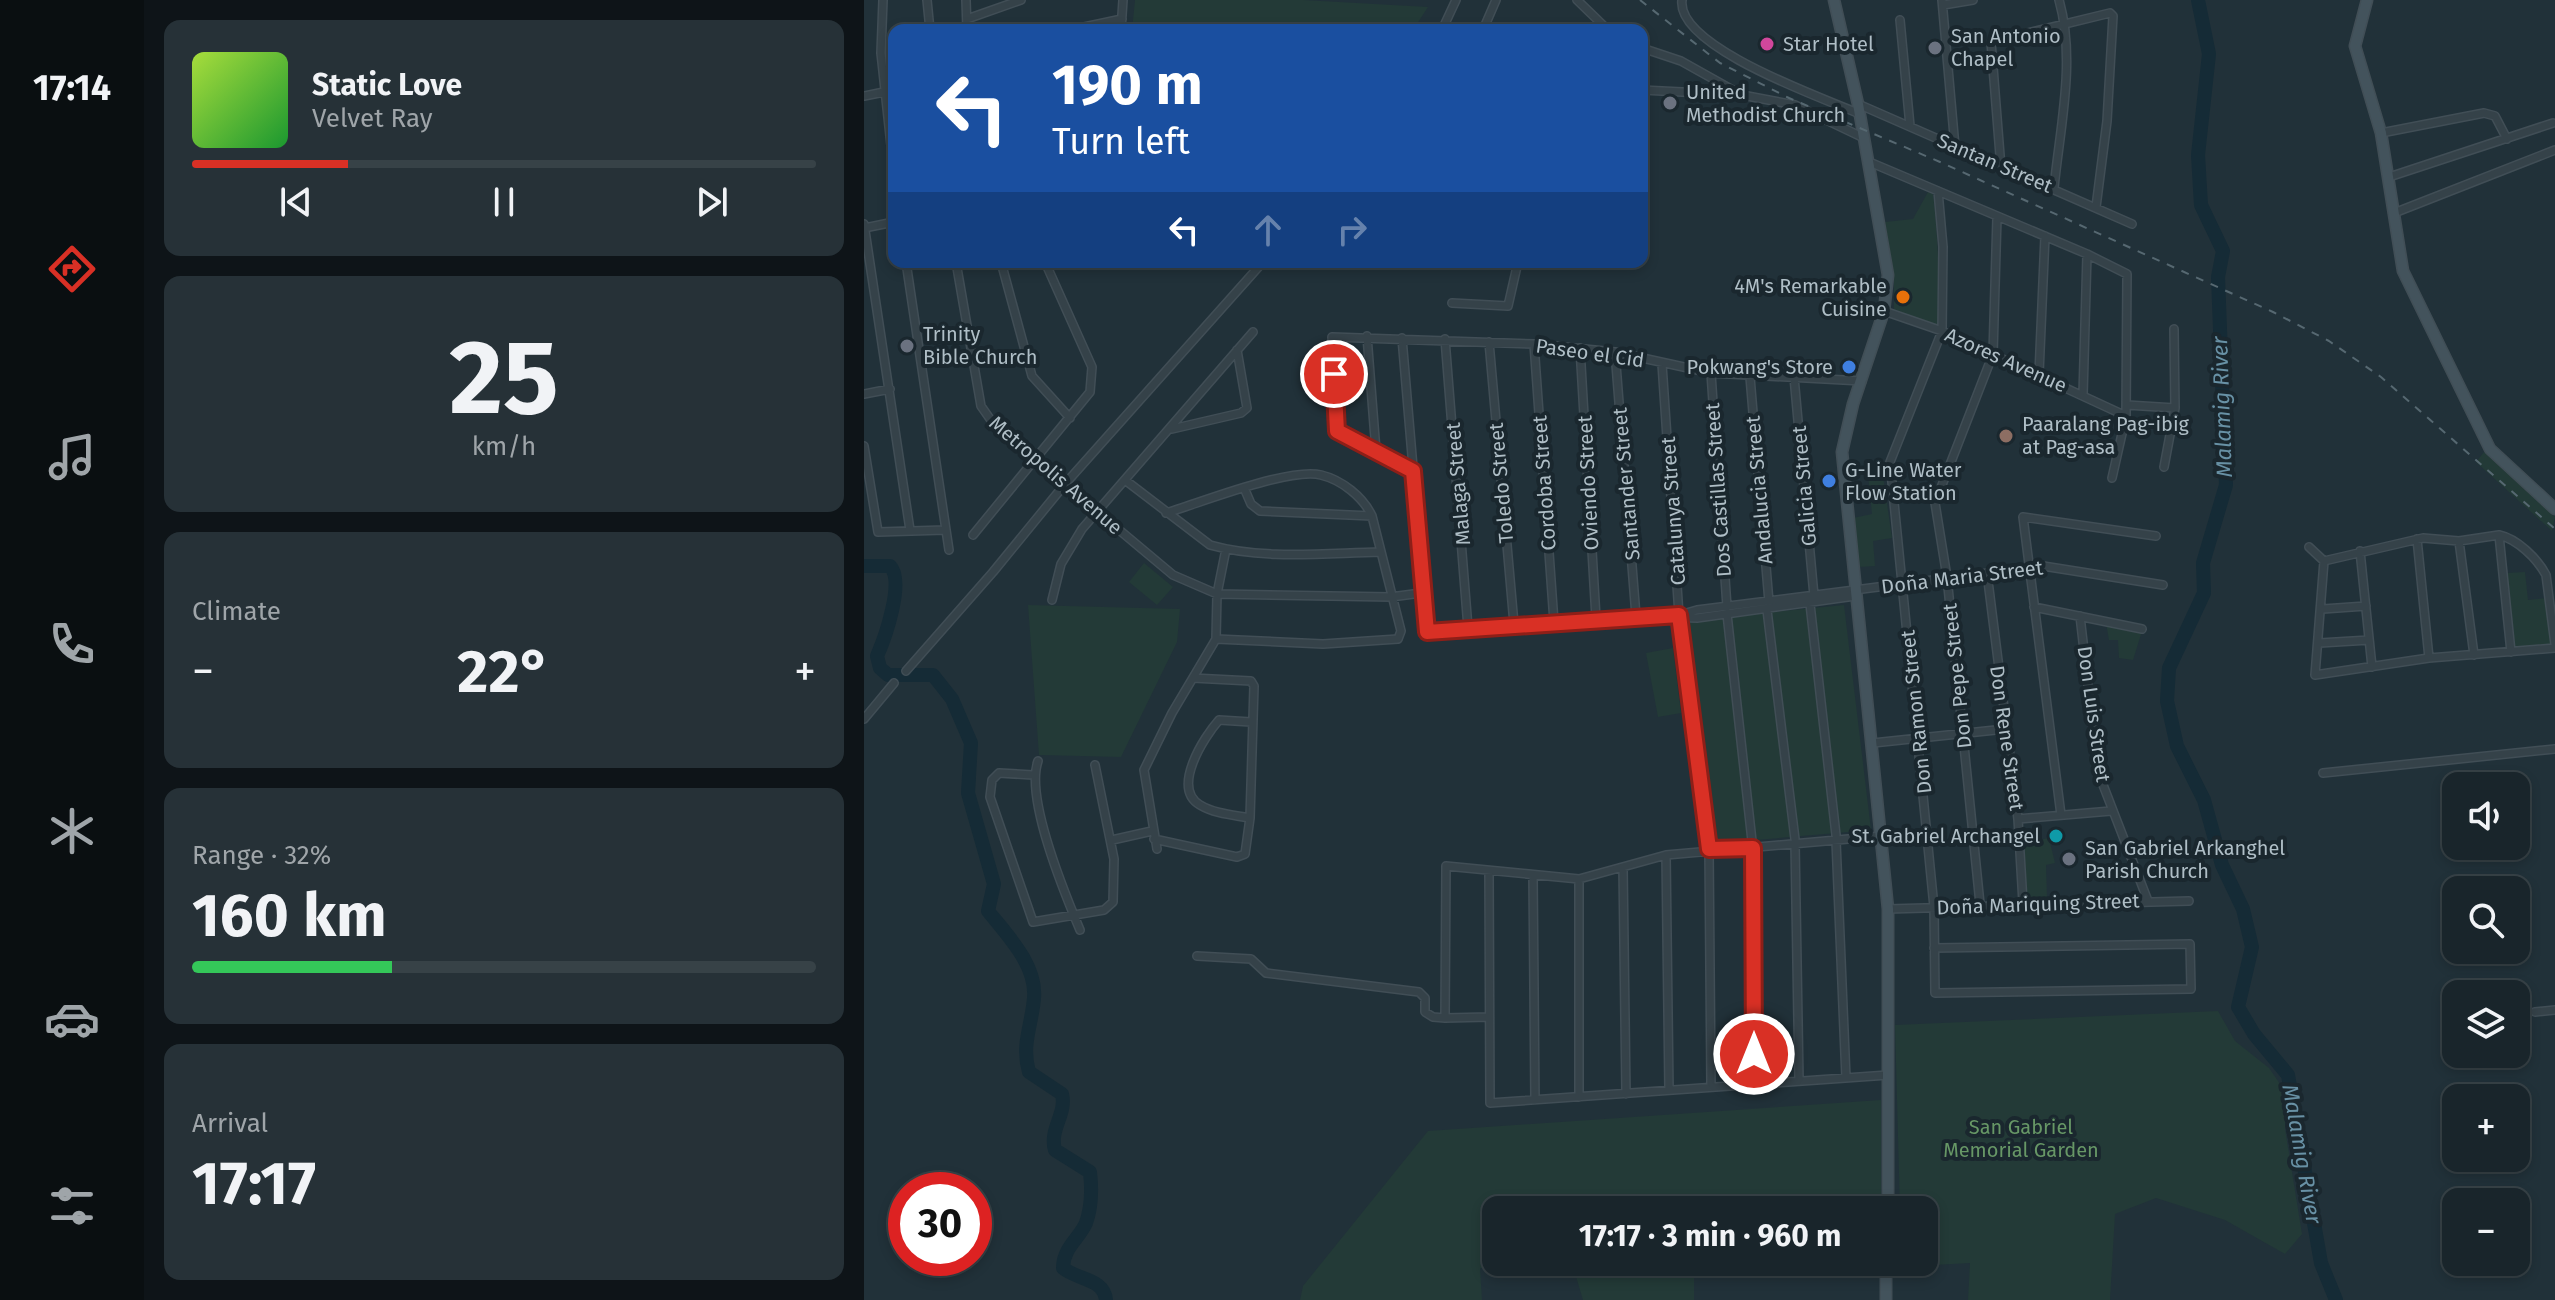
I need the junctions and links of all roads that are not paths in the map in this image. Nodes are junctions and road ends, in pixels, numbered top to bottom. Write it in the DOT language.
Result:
graph roads {
  1 [pos="883,0"];
  2 [pos="927,0"];
  3 [pos="966,0"];
  4 [pos="1021,0"];
  5 [pos="1123,0"];
  6 [pos="1456,0"];
  7 [pos="1496,0"];
  8 [pos="1577,0"];
  9 [pos="1682,0"];
  10 [pos="1834,0"];
  11 [pos="1973,0"];
  12 [pos="2059,0"];
  13 [pos="2367,0"];
  14 [pos="1943,2"];
  15 [pos="967,19"];
  16 [pos="1122,19"];
  17 [pos="1900,20"];
  18 [pos="929,24"];
  19 [pos="967,24"];
  20 [pos="1098,24"];
  21 [pos="1122,24"];
  22 [pos="1445,24"];
  23 [pos="1486,24"];
  24 [pos="1602,24"];
  25 [pos="2066,24"];
  26 [pos="1648,50"];
  27 [pos="1648,90"];
  28 [pos="884,92"];
  29 [pos="1742,95"];
  30 [pos="864,96"];
  31 [pos="1859,109"];
  32 [pos="2553,123"];
  33 [pos="888,124"];
  34 [pos="1910,126"];
  35 [pos="1863,133"];
  36 [pos="2381,133"];
  37 [pos="2507,139"];
  38 [pos="1955,147"];
  39 [pos="2555,150"];
  40 [pos="1867,161"];
  41 [pos="2001,168"];
  42 [pos="2389,177"];
  43 [pos="2054,188"];
  44 [pos="1938,191"];
  45 [pos="2096,207"];
  46 [pos="2394,213"];
  47 [pos="1997,217"];
  48 [pos="888,223"];
  49 [pos="2132,224"];
  50 [pos="864,227"];
  51 [pos="2045,236"];
  52 [pos="2087,254"];
  53 [pos="907,268"];
  54 [pos="957,268"];
  55 [pos="1003,268"];
  56 [pos="1048,268"];
  57 [pos="1258,268"];
  58 [pos="1517,268"];
  59 [pos="1452,303"];
  60 [pos="1884,311"];
  61 [pos="2174,329"];
  62 [pos="1942,331"];
  63 [pos="1253,332"];
  64 [pos="1367,336"];
  65 [pos="1402,338"];
  66 [pos="1445,339"];
  67 [pos="1489,342"];
  68 [pos="1534,344"];
  69 [pos="1580,348"];
  70 [pos="1237,350"];
  71 [pos="1615,352"];
  72 [pos="1993,354"];
  73 [pos="1662,364"];
  74 [pos="1711,373"];
  75 [pos="2039,374"];
  76 [pos="1750,377"];
  77 [pos="1794,377"];
  78 [pos="1862,381"];
  79 [pos="890,389"];
  80 [pos="864,394"];
  81 [pos="2083,395"];
  82 [pos="2127,405"];
  83 [pos="2175,408"];
  84 [pos="2126,416"];
  85 [pos="1070,418"];
  86 [pos="1170,430"];
  87 [pos="864,446"];
  88 [pos="1376,451"];
  89 [pos="1036,460"];
  90 [pos="2164,467"];
  91 [pos="1413,471"];
  92 [pos="2112,478"];
  93 [pos="1125,480"];
  94 [pos="1065,484"];
  95 [pos="1245,490"];
  96 [pos="2555,509"];
  97 [pos="1096,511"];
  98 [pos="1166,513"];
  99 [pos="1372,516"];
  100 [pos="910,530"];
  101 [pos="945,530"];
  102 [pos="973,535"];
  103 [pos="2499,535"];
  104 [pos="2156,536"];
  105 [pos="2417,539"];
  106 [pos="2459,541"];
  107 [pos="2309,547"];
  108 [pos="1226,549"];
  109 [pos="949,550"];
  110 [pos="2360,551"];
  111 [pos="1380,552"];
  112 [pos="2324,561"];
  113 [pos="2030,568"];
  114 [pos="1987,573"];
  115 [pos="1947,577"];
  116 [pos="1903,584"];
  117 [pos="2163,585"];
  118 [pos="1421,593"];
  119 [pos="1854,593"];
  120 [pos="1217,594"];
  121 [pos="1391,597"];
  122 [pos="1052,600"];
  123 [pos="1812,600"];
  124 [pos="1768,606"];
  125 [pos="2366,606"];
  126 [pos="2034,607"];
  127 [pos="2323,609"];
  128 [pos="1727,611"];
  129 [pos="1636,616"];
  130 [pos="1678,616"];
  131 [pos="2080,616"];
  132 [pos="1596,618"];
  133 [pos="1554,622"];
  134 [pos="1514,624"];
  135 [pos="1468,628"];
  136 [pos="2142,629"];
  137 [pos="1216,639"];
  138 [pos="2369,640"];
  139 [pos="2320,643"];
  140 [pos="2555,646"];
  141 [pos="2511,652"];
  142 [pos="2474,655"];
  143 [pos="2429,658"];
  144 [pos="2372,667"];
  145 [pos="906,671"];
  146 [pos="1193,678"];
  147 [pos="894,683"];
  148 [pos="864,719"];
  149 [pos="1251,722"];
  150 [pos="2005,729"];
  151 [pos="1963,734"];
  152 [pos="1920,741"];
  153 [pos="1873,743"];
  154 [pos="2555,749"];
  155 [pos="1038,761"];
  156 [pos="1095,765"];
  157 [pos="2323,773"];
  158 [pos="1033,775"];
  159 [pos="2111,811"];
  160 [pos="2061,815"];
  161 [pos="1250,818"];
  162 [pos="2018,819"];
  163 [pos="1153,835"];
  164 [pos="1882,836"];
  165 [pos="1836,838"];
  166 [pos="1112,840"];
  167 [pos="1795,841"];
  168 [pos="1752,844"];
  169 [pos="1157,849"];
  170 [pos="1709,849"];
  171 [pos="1666,855"];
  172 [pos="1623,867"];
  173 [pos="1489,871"];
  174 [pos="1533,876"];
  175 [pos="1579,879"];
  176 [pos="2148,901"];
  177 [pos="2189,901"];
  178 [pos="2023,903"];
  179 [pos="1980,904"];
  180 [pos="1934,907"];
  181 [pos="1888,909"];
  182 [pos="1074,916"];
  183 [pos="1080,930"];
  184 [pos="1934,948"];
  185 [pos="1197,956"];
  186 [pos="2555,1010"];
  187 [pos="2535,1012"];
  188 [pos="1489,1017"];
  189 [pos="1445,1018"];
  190 [pos="1888,1075"];
  191 [pos="1846,1078"];
  192 [pos="1799,1080"];
  193 [pos="1755,1083"];
  194 [pos="1711,1087"];
  195 [pos="1669,1090"];
  196 [pos="1626,1094"];
  197 [pos="1579,1097"];
  198 [pos="1535,1100"];
  199 [pos="1888,1196"];
  200 [pos="1886,1276"];
  201 [pos="1886,1300"];
  1 -- 28 [label="street"];
  2 -- 18 [label="street"];
  3 -- 15 [label="street"];
  4 -- 15 [label="street"];
  5 -- 16 [label="street"];
  6 -- 22 [label="street"];
  7 -- 23 [label="street"];
  8 -- 24 [label="street"];
  9 -- 31 [label="street, Santan Street"];
  10 -- 31 [label="street"];
  11 -- 14 [label="street"];
  12 -- 25 [label="street"];
  13 -- 36 [label="street"];
  14 -- 38 [label="street"];
  15 -- 19 [label="street"];
  16 -- 20 [label="street"];
  16 -- 21 [label="street"];
  17 -- 34 [label="street"];
  25 -- 41 [label="street"];
  25 -- 43 [label="street"];
  25 -- 45 [label="street"];
  26 -- 29 [label="street"];
  27 -- 29 [label="street"];
  28 -- 30 [label="street"];
  28 -- 33 [label="street"];
  29 -- 35 [label="street"];
  31 -- 34 [label="street, Santan Street"];
  31 -- 35 [label="street"];
  32 -- 37 [label="street"];
  34 -- 38 [label="street, Santan Street"];
  35 -- 40 [label="street"];
  36 -- 37 [label="street"];
  36 -- 42 [label="street"];
  37 -- 42 [label="street"];
  38 -- 41 [label="street, Santan Street"];
  39 -- 46 [label="street"];
  40 -- 44 [label="street"];
  40 -- 60 [label="street"];
  41 -- 43 [label="street, Santan Street"];
  42 -- 46 [label="street"];
  43 -- 45 [label="street, Santan Street"];
  44 -- 47 [label="street"];
  44 -- 62 [label="street"];
  45 -- 49 [label="street, Santan Street"];
  46 -- 96 [label="street"];
  47 -- 51 [label="street"];
  47 -- 72 [label="street, Don Pepe Street"];
  48 -- 50 [label="street"];
  50 -- 79 [label="street"];
  51 -- 52 [label="street"];
  51 -- 75 [label="street"];
  52 -- 81 [label="street"];
  52 -- 82 [label="street"];
  53 -- 101 [label="street"];
  54 -- 89 [label="street, Metropolis Avenue"];
  55 -- 85 [label="street"];
  56 -- 85 [label="street"];
  57 -- 94 [label="street"];
  58 -- 59 [label="street"];
  60 -- 62 [label="street, Azores Avenue"];
  60 -- 78 [label="street"];
  61 -- 83 [label="street"];
  62 -- 72 [label="street, Azores Avenue"];
  62 -- 116 [label="street, Don Ramon Street"];
  63 -- 70 [label="street"];
  64 -- 65 [label="street, Paseo el Cid"];
  64 -- 88 [label="street"];
  64 -- 88 [label="street, Paseo el Cid"];
  65 -- 66 [label="street, Paseo el Cid"];
  65 -- 91 [label="street"];
  66 -- 67 [label="street, Paseo el Cid"];
  66 -- 135 [label="street, Malaga Street"];
  67 -- 68 [label="street, Paseo el Cid"];
  67 -- 134 [label="street, Toledo Street"];
  68 -- 69 [label="street, Paseo el Cid"];
  68 -- 133 [label="street, Cordoba Street"];
  69 -- 71 [label="street, Paseo el Cid"];
  69 -- 132 [label="street, Oviendo Street"];
  70 -- 86 [label="street"];
  70 -- 86 [label="street"];
  71 -- 73 [label="street, Paseo el Cid"];
  71 -- 129 [label="street, Santander Street"];
  72 -- 75 [label="street, Azores Avenue"];
  72 -- 115 [label="street, Don Pepe Street"];
  73 -- 74 [label="street, Paseo el Cid"];
  73 -- 130 [label="street, Catalunya Street"];
  74 -- 76 [label="street, Paseo el Cid"];
  74 -- 128 [label="street, Dos Castillas Street"];
  75 -- 81 [label="street, Azores Avenue"];
  76 -- 77 [label="street, Paseo el Cid"];
  76 -- 124 [label="street, Andalucia Street"];
  77 -- 78 [label="street, Paseo el Cid"];
  77 -- 123 [label="street, Galicia Street"];
  78 -- 119 [label="street"];
  79 -- 80 [label="street"];
  79 -- 100 [label="street"];
  81 -- 84 [label="street, Azores Avenue"];
  82 -- 83 [label="street"];
  82 -- 84 [label="street"];
  83 -- 90 [label="street"];
  84 -- 92 [label="street"];
  85 -- 89 [label="street"];
  86 -- 93 [label="street"];
  87 -- 100 [label="street"];
  88 -- 91 [label="street"];
  89 -- 94 [label="street, Metropolis Avenue"];
  89 -- 102 [label="street"];
  91 -- 118 [label="street"];
  93 -- 97 [label="street"];
  93 -- 98 [label="street"];
  94 -- 97 [label="street, Metropolis Avenue"];
  94 -- 145 [label="street"];
  95 -- 98 [label="street"];
  95 -- 99 [label="street"];
  95 -- 99 [label="street"];
  97 -- 120 [label="street, Metropolis Avenue"];
  97 -- 122 [label="street"];
  98 -- 108 [label="street"];
  99 -- 111 [label="street"];
  100 -- 101 [label="street"];
  101 -- 109 [label="street"];
  103 -- 106 [label="street"];
  103 -- 140 [label="street"];
  103 -- 141 [label="street"];
  104 -- 113 [label="street"];
  105 -- 106 [label="street"];
  105 -- 110 [label="street"];
  105 -- 143 [label="street"];
  106 -- 142 [label="street"];
  107 -- 112 [label="street"];
  108 -- 111 [label="street"];
  108 -- 120 [label="street"];
  110 -- 112 [label="street"];
  110 -- 125 [label="street"];
  111 -- 121 [label="street"];
  112 -- 127 [label="street"];
  113 -- 114 [label="street, Doña Maria Street"];
  113 -- 117 [label="street, Doña Maria Street"];
  113 -- 126 [label="street"];
  114 -- 115 [label="street, Doña Maria Street"];
  114 -- 150 [label="street, Don Rene Street"];
  115 -- 116 [label="street, Doña Maria Street"];
  115 -- 151 [label="street, Don Pepe Street"];
  116 -- 119 [label="street, Doña Maria Street"];
  116 -- 152 [label="street, Don Ramon Street"];
  118 -- 121 [label="street"];
  118 -- 135 [label="street, Doña Maria Street"];
  119 -- 123 [label="street, Doña Maria Street"];
  119 -- 153 [label="street"];
  120 -- 121 [label="street"];
  120 -- 137 [label="street"];
  121 -- 137 [label="street"];
  123 -- 124 [label="street, Doña Maria Street"];
  123 -- 165 [label="street, Galicia Street"];
  124 -- 128 [label="street, Doña Maria Street"];
  124 -- 167 [label="street, Andalucia Street"];
  125 -- 127 [label="street"];
  125 -- 138 [label="street"];
  126 -- 131 [label="street"];
  126 -- 160 [label="street"];
  127 -- 139 [label="street"];
  128 -- 130 [label="street, Doña Maria Street"];
  128 -- 168 [label="street, Dos Castillas Street"];
  129 -- 130 [label="street, Doña Maria Street"];
  129 -- 132 [label="street, Doña Maria Street"];
  130 -- 170 [label="street, Catalunya Street"];
  131 -- 136 [label="street"];
  131 -- 159 [label="street, Don Luis Street"];
  132 -- 133 [label="street, Doña Maria Street"];
  133 -- 134 [label="street, Doña Maria Street"];
  134 -- 135 [label="street, Doña Maria Street"];
  137 -- 146 [label="street"];
  138 -- 139 [label="street"];
  138 -- 144 [label="street"];
  139 -- 144 [label="street"];
  140 -- 141 [label="street"];
  141 -- 142 [label="street"];
  142 -- 143 [label="street"];
  143 -- 144 [label="street"];
  146 -- 149 [label="street"];
  146 -- 163 [label="street"];
  147 -- 148 [label="street"];
  149 -- 161 [label="street"];
  149 -- 161 [label="street"];
  150 -- 151 [label="street"];
  150 -- 162 [label="street, Don Rene Street"];
  151 -- 152 [label="street"];
  151 -- 179 [label="street, Don Pepe Street"];
  152 -- 153 [label="street"];
  152 -- 180 [label="street, Don Ramon Street"];
  153 -- 164 [label="street"];
  154 -- 157 [label="street"];
  155 -- 158 [label="street"];
  156 -- 166 [label="street"];
  158 -- 182 [label="street"];
  158 -- 182 [label="street"];
  159 -- 160 [label="street"];
  159 -- 176 [label="street, Don Luis Street"];
  160 -- 162 [label="street"];
  161 -- 163 [label="street"];
  162 -- 178 [label="street, Don Rene Street"];
  163 -- 166 [label="street"];
  163 -- 169 [label="street"];
  164 -- 165 [label="street"];
  164 -- 181 [label="street"];
  165 -- 167 [label="street"];
  165 -- 191 [label="street, Galicia Street"];
  166 -- 182 [label="street"];
  167 -- 168 [label="street"];
  167 -- 192 [label="street, Andalucia Street"];
  168 -- 170 [label="street"];
  168 -- 193 [label="street, Dos Castillas Street"];
  170 -- 171 [label="street"];
  170 -- 194 [label="street, Catalunya Street"];
  171 -- 172 [label="street"];
  171 -- 195 [label="street"];
  172 -- 175 [label="street"];
  172 -- 196 [label="street"];
  173 -- 174 [label="street"];
  173 -- 188 [label="street"];
  173 -- 189 [label="street"];
  174 -- 175 [label="street"];
  174 -- 198 [label="street"];
  175 -- 197 [label="street"];
  176 -- 177 [label="street, Doña Mariquing Street"];
  176 -- 178 [label="street, Doña Mariquing Street"];
  178 -- 179 [label="street, Doña Mariquing Street"];
  179 -- 180 [label="street, Doña Mariquing Street"];
  180 -- 181 [label="street, Doña Mariquing Street"];
  180 -- 184 [label="street, Don Ramon Street"];
  181 -- 190 [label="street"];
  182 -- 183 [label="street"];
  184 -- 184 [label="street, Don Ramon Street"];
  185 -- 189 [label="street"];
  186 -- 187 [label="street"];
  188 -- 189 [label="street"];
  188 -- 198 [label="street"];
  190 -- 191 [label="street"];
  190 -- 199 [label="street"];
  191 -- 192 [label="street"];
  192 -- 193 [label="street"];
  193 -- 194 [label="street"];
  194 -- 195 [label="street"];
  195 -- 196 [label="street"];
  196 -- 197 [label="street"];
  197 -- 198 [label="street"];
  200 -- 201 [label="street"];
}
